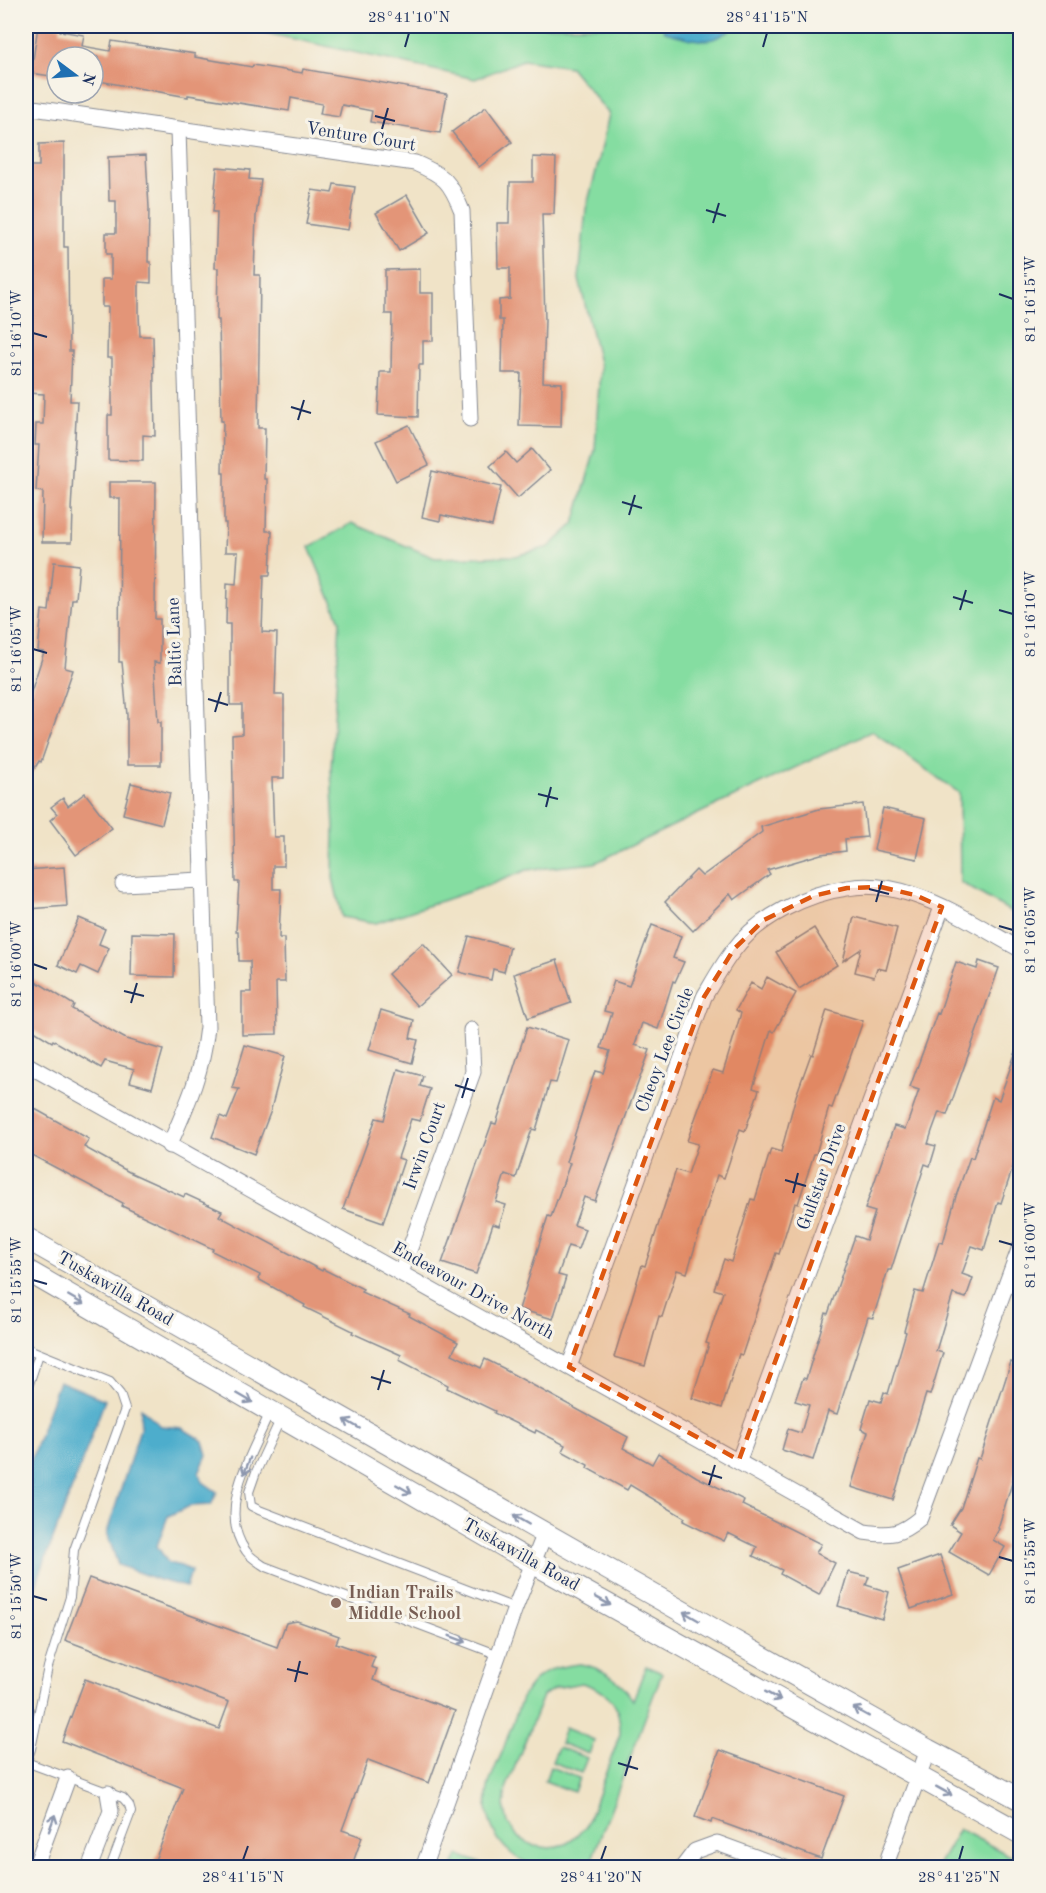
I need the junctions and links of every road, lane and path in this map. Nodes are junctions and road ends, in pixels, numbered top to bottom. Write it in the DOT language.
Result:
graph roads {
  1 [pos="26,107"];
  2 [pos="178,130"];
  3 [pos="470,419"];
  4 [pos="201,880"];
  5 [pos="123,884"];
  6 [pos="942,907"];
  7 [pos="1020,949"];
  8 [pos="471,1030"];
  9 [pos="26,1064"];
  10 [pos="170,1146"];
  11 [pos="27,1244"];
  12 [pos="1020,1247"];
  13 [pos="26,1270"];
  14 [pos="401,1273"];
  15 [pos="26,1348"];
  16 [pos="39,1354"];
  17 [pos="569,1367"];
  18 [pos="26,1393"];
  19 [pos="275,1415"];
  20 [pos="739,1460"];
  21 [pos="545,1533"];
  22 [pos="533,1563"];
  23 [pos="515,1608"];
  24 [pos="499,1655"];
  25 [pos="928,1750"];
  26 [pos="26,1762"];
  27 [pos="918,1777"];
  28 [pos="69,1778"];
  29 [pos="108,1793"];
  30 [pos="1020,1799"];
  31 [pos="1020,1833"];
  32 [pos="36,1868"];
  33 [pos="89,1868"];
  34 [pos="110,1868"];
  35 [pos="423,1868"];
  36 [pos="682,1868"];
  37 [pos="784,1868"];
  38 [pos="886,1868"];
  1 -- 2 [label="street, Venture Court"];
  2 -- 3 [label="street, Venture Court"];
  2 -- 4 [label="street, Baltic Lane"];
  4 -- 5 [label="street"];
  4 -- 10 [label="street, Baltic Lane"];
  6 -- 7 [label="street, Cheoy Lee Circle"];
  6 -- 17 [label="street, Cheoy Lee Circle"];
  6 -- 20 [label="street, Gulfstar Drive"];
  8 -- 14 [label="street, Irwin Court"];
  9 -- 10 [label="street, Endeavour Drive North"];
  10 -- 14 [label="street, Endeavour Drive North"];
  21 -- 11 [label="main road, Tuskawilla Road, one-way"];
  12 -- 20 [label="street, Endeavour Drive North"];
  13 -- 19 [label="main road, Tuskawilla Road, one-way"];
  14 -- 17 [label="street, Endeavour Drive North"];
  15 -- 16 [label="lane"];
  16 -- 18 [label="lane"];
  16 -- 26 [label="lane"];
  17 -- 20 [label="street, Endeavour Drive North"];
  19 -- 22 [label="main road, Tuskawilla Road, one-way"];
  19 -- 23 [label="lane"];
  19 -- 24 [label="lane, one-way"];
  21 -- 22 [label="street"];
  25 -- 21 [label="main road, Tuskawilla Road, one-way"];
  22 -- 23 [label="street"];
  22 -- 27 [label="main road, Tuskawilla Road, one-way"];
  23 -- 24 [label="street"];
  24 -- 35 [label="street"];
  25 -- 27 [label="street"];
  25 -- 30 [label="main road, Tuskawilla Road"];
  26 -- 28 [label="lane"];
  27 -- 31 [label="main road, Tuskawilla Road, one-way"];
  27 -- 38 [label="street"];
  28 -- 29 [label="lane"];
  32 -- 28 [label="street, one-way"];
  29 -- 33 [label="street"];
  29 -- 34 [label="lane"];
  36 -- 37 [label="street"];
}
